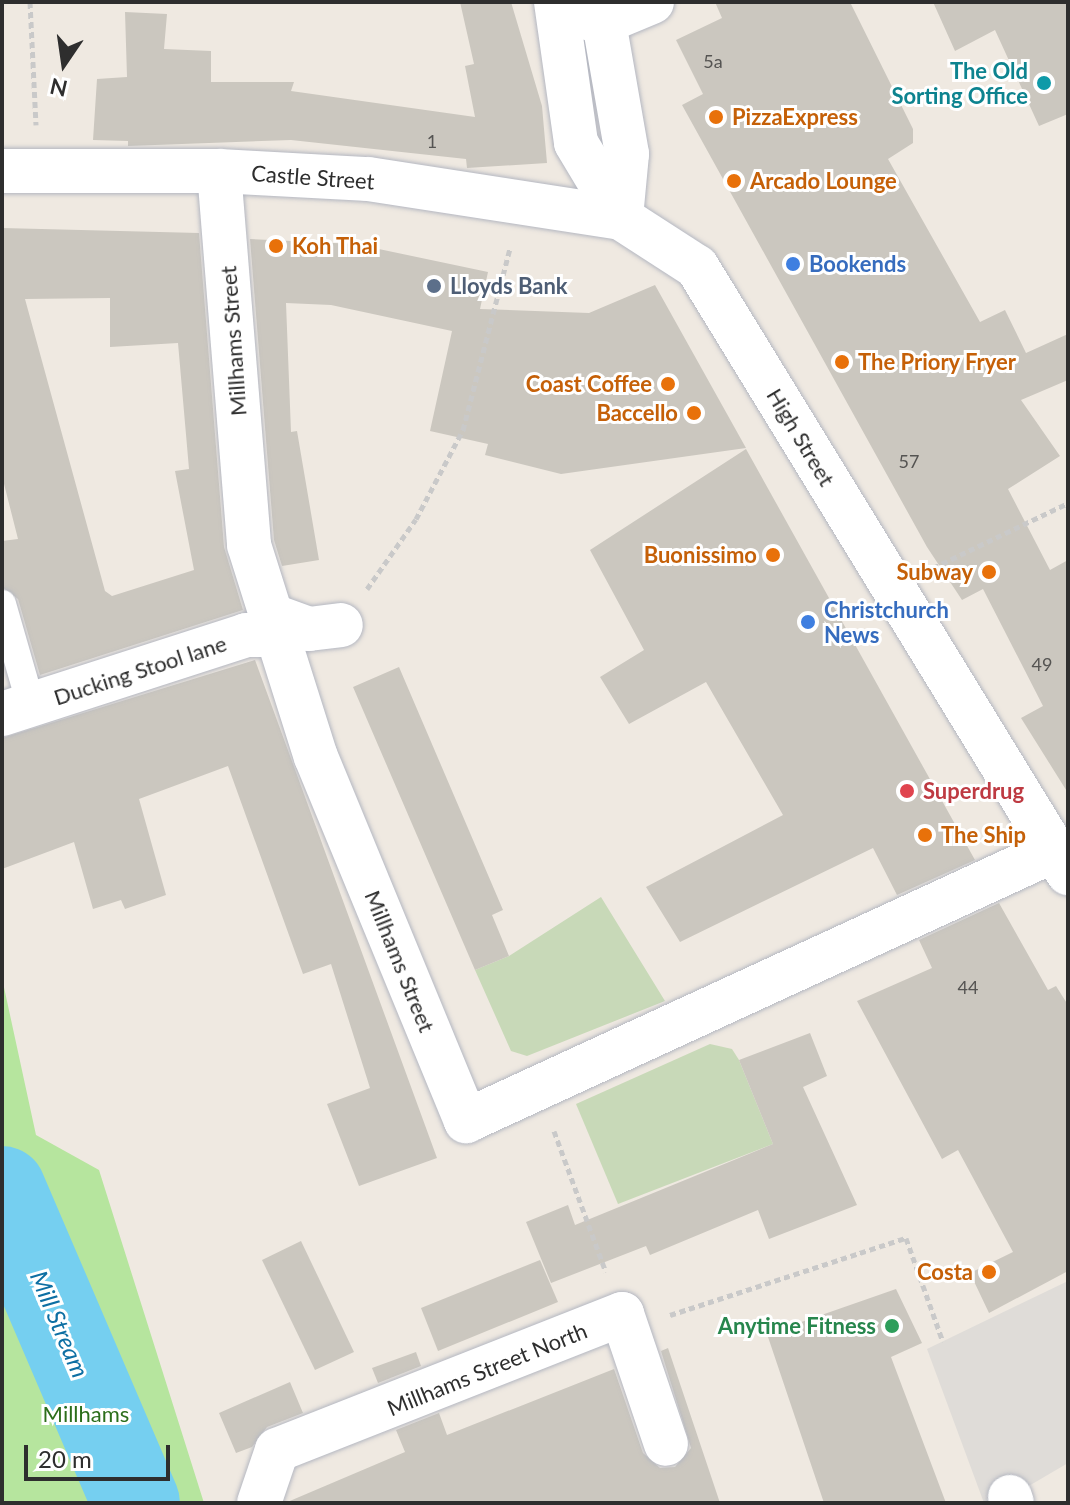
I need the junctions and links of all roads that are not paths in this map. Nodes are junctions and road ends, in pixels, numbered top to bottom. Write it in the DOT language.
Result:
graph roads {
  1 [pos="652,2"];
  2 [pos="557,6"];
  3 [pos="604,22"];
  4 [pos="20,170"];
  5 [pos="219,171"];
  6 [pos="621,218"];
  7 [pos="2,604"];
  8 [pos="341,625"];
  9 [pos="277,626"];
  10 [pos="17,710"];
  11 [pos="1060,862"];
  12 [pos="666,1444"];
  13 [pos="259,1503"];
  1 -- 3 [label="street"];
  2 -- 3 [label="street"];
  2 -- 6 [label="street, High Street"];
  3 -- 6 [label="street"];
  4 -- 5 [label="street, Castle Street"];
  5 -- 6 [label="street, Castle Street"];
  5 -- 9 [label="street, Millhams Street"];
  6 -- 11 [label="street, High Street"];
  7 -- 10 [label="lane"];
  8 -- 9 [label="street"];
  9 -- 10 [label="street, Ducking Stool lane"];
  9 -- 11 [label="street, Millhams Street"];
  12 -- 13 [label="street, Millhams Street North"];
}
